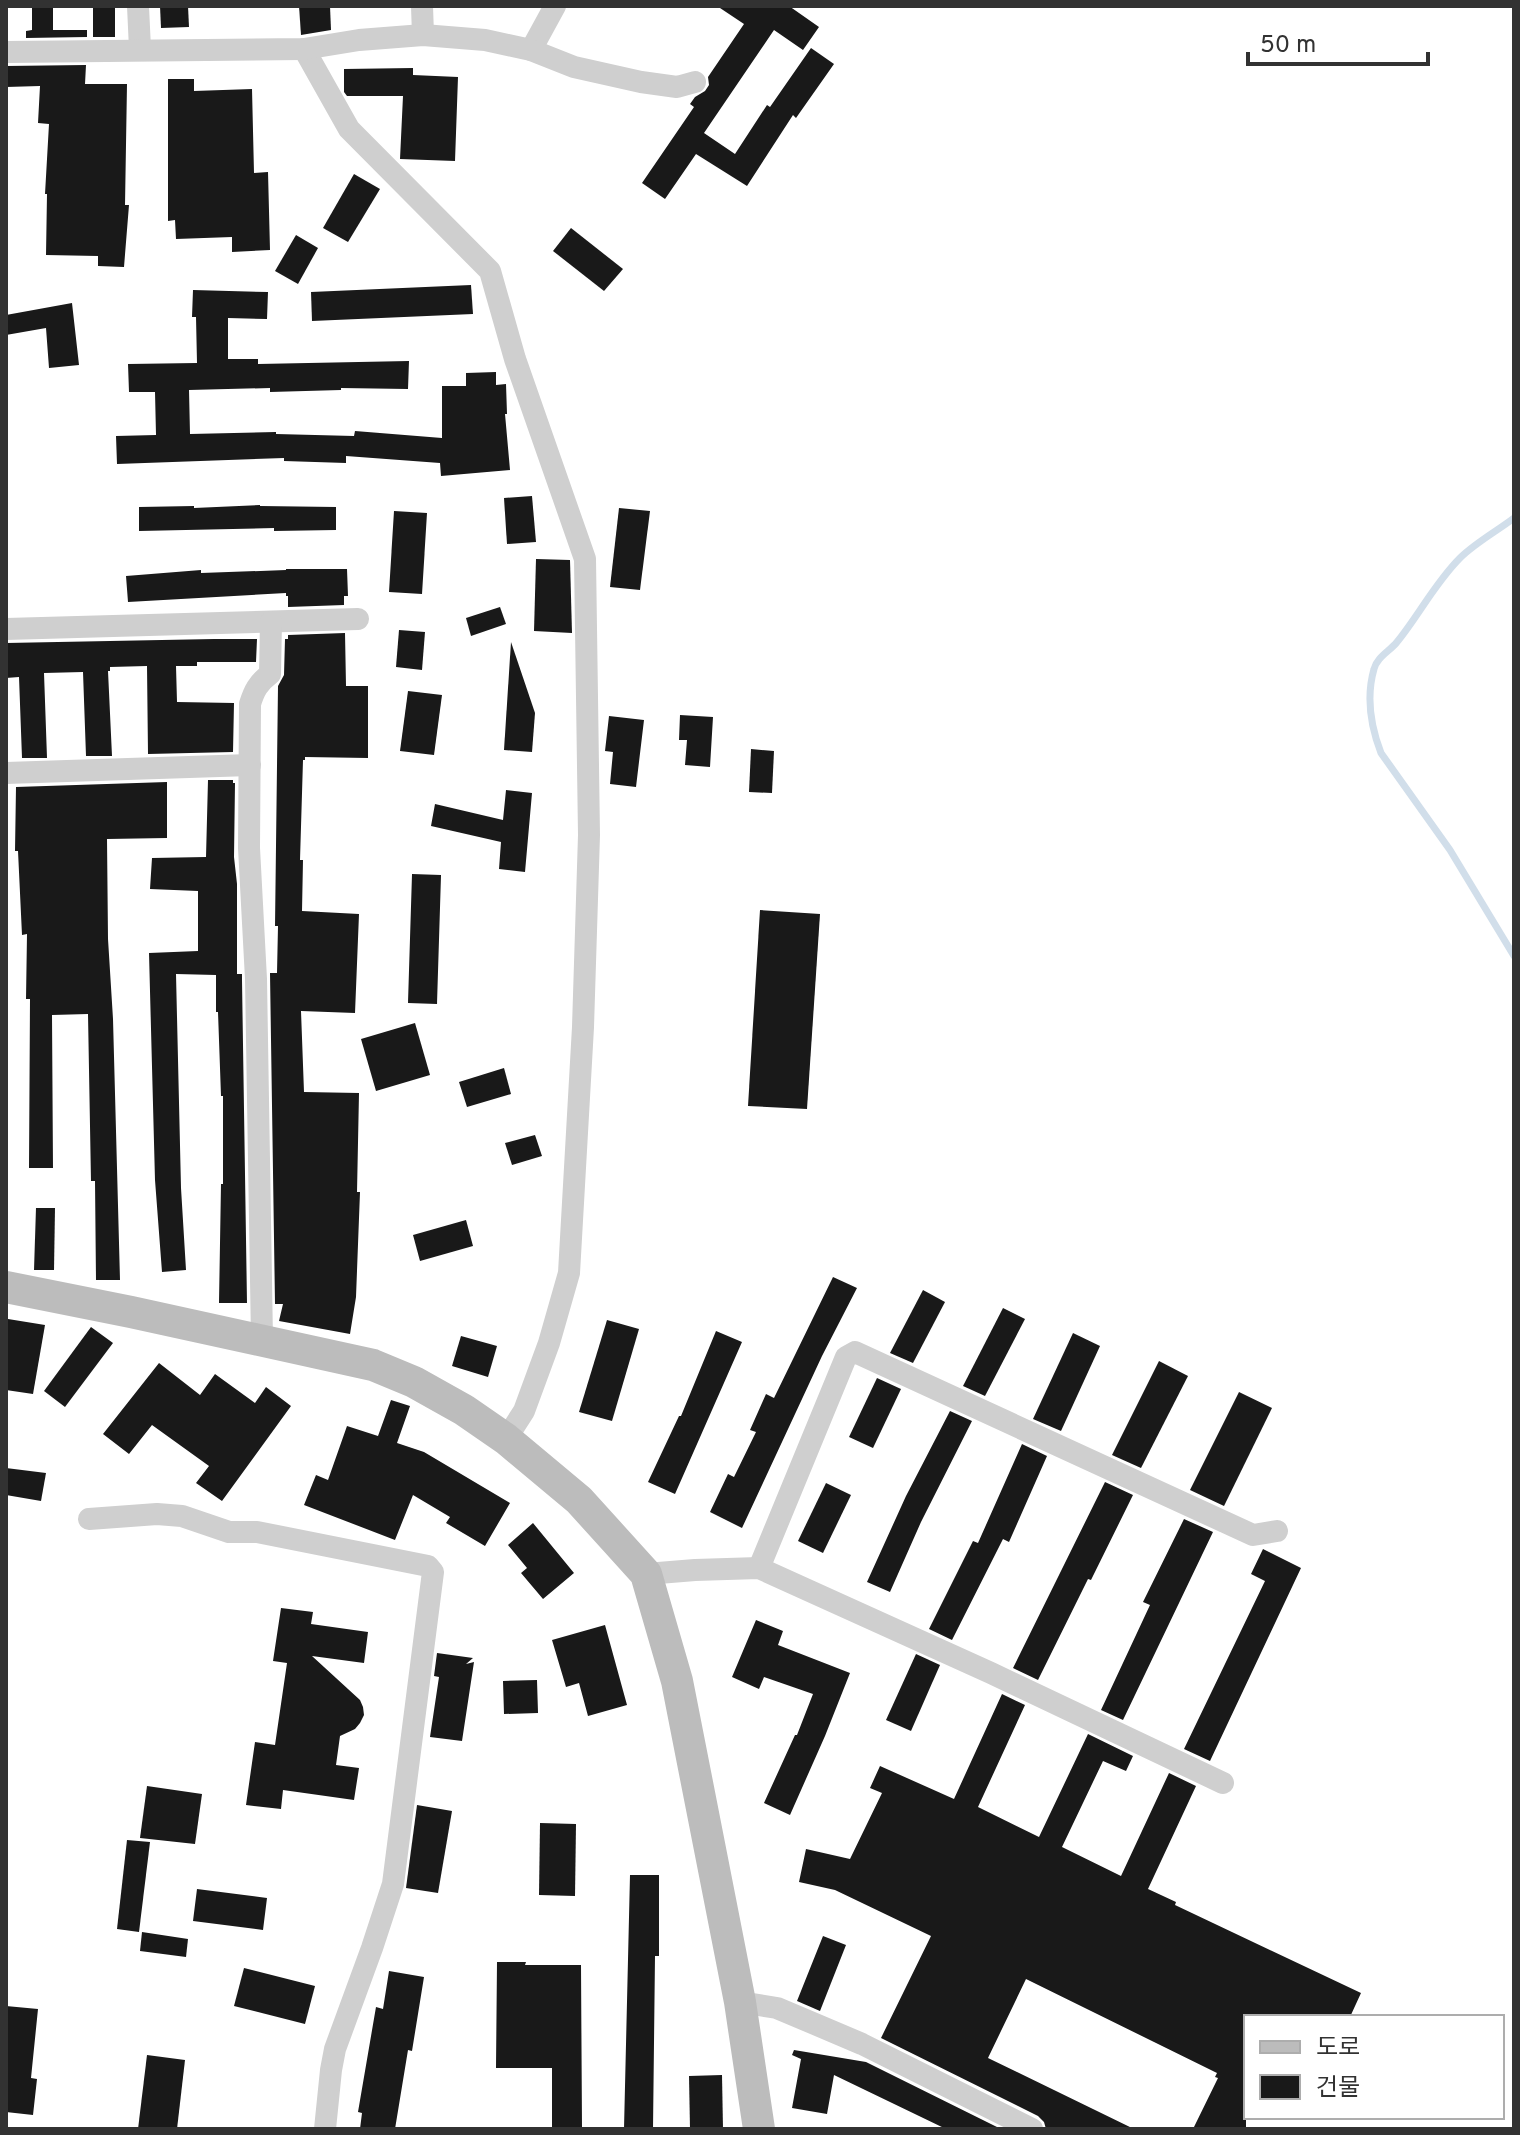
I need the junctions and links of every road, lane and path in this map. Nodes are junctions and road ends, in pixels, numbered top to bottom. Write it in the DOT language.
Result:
graph roads {
  1 [pos="138,6"];
  2 [pos="422,6"];
  3 [pos="555,6"];
  4 [pos="423,35"];
  5 [pos="140,49"];
  6 [pos="304,49"];
  7 [pos="531,50"];
  8 [pos="6,52"];
  9 [pos="695,82"];
  10 [pos="358,619"];
  11 [pos="271,622"];
  12 [pos="6,629"];
  13 [pos="250,765"];
  14 [pos="6,773"];
  15 [pos="6,1287"];
  16 [pos="262,1340"];
  17 [pos="506,1439"];
  18 [pos="89,1519"];
  19 [pos="1277,1531"];
  20 [pos="759,1568"];
  21 [pos="646,1574"];
  22 [pos="1223,1783"];
  23 [pos="740,2002"];
  24 [pos="325,2129"];
  25 [pos="759,2129"];
  26 [pos="1032,2129"];
  1 -- 5 [label="street"];
  2 -- 4 [label="street"];
  3 -- 7 [label="street"];
  4 -- 6 [label="street"];
  4 -- 7 [label="street"];
  5 -- 6 [label="street"];
  5 -- 8 [label="street"];
  6 -- 17 [label="street"];
  7 -- 9 [label="street"];
  10 -- 11 [label="street"];
  11 -- 12 [label="street"];
  11 -- 13 [label="street"];
  13 -- 14 [label="street"];
  13 -- 16 [label="street"];
  15 -- 16 [label="street"];
  16 -- 17 [label="street"];
  17 -- 21 [label="street"];
  18 -- 24 [label="street"];
  19 -- 20 [label="street"];
  20 -- 21 [label="street"];
  20 -- 22 [label="street"];
  21 -- 23 [label="street"];
  23 -- 25 [label="street"];
  23 -- 26 [label="street"];
}
